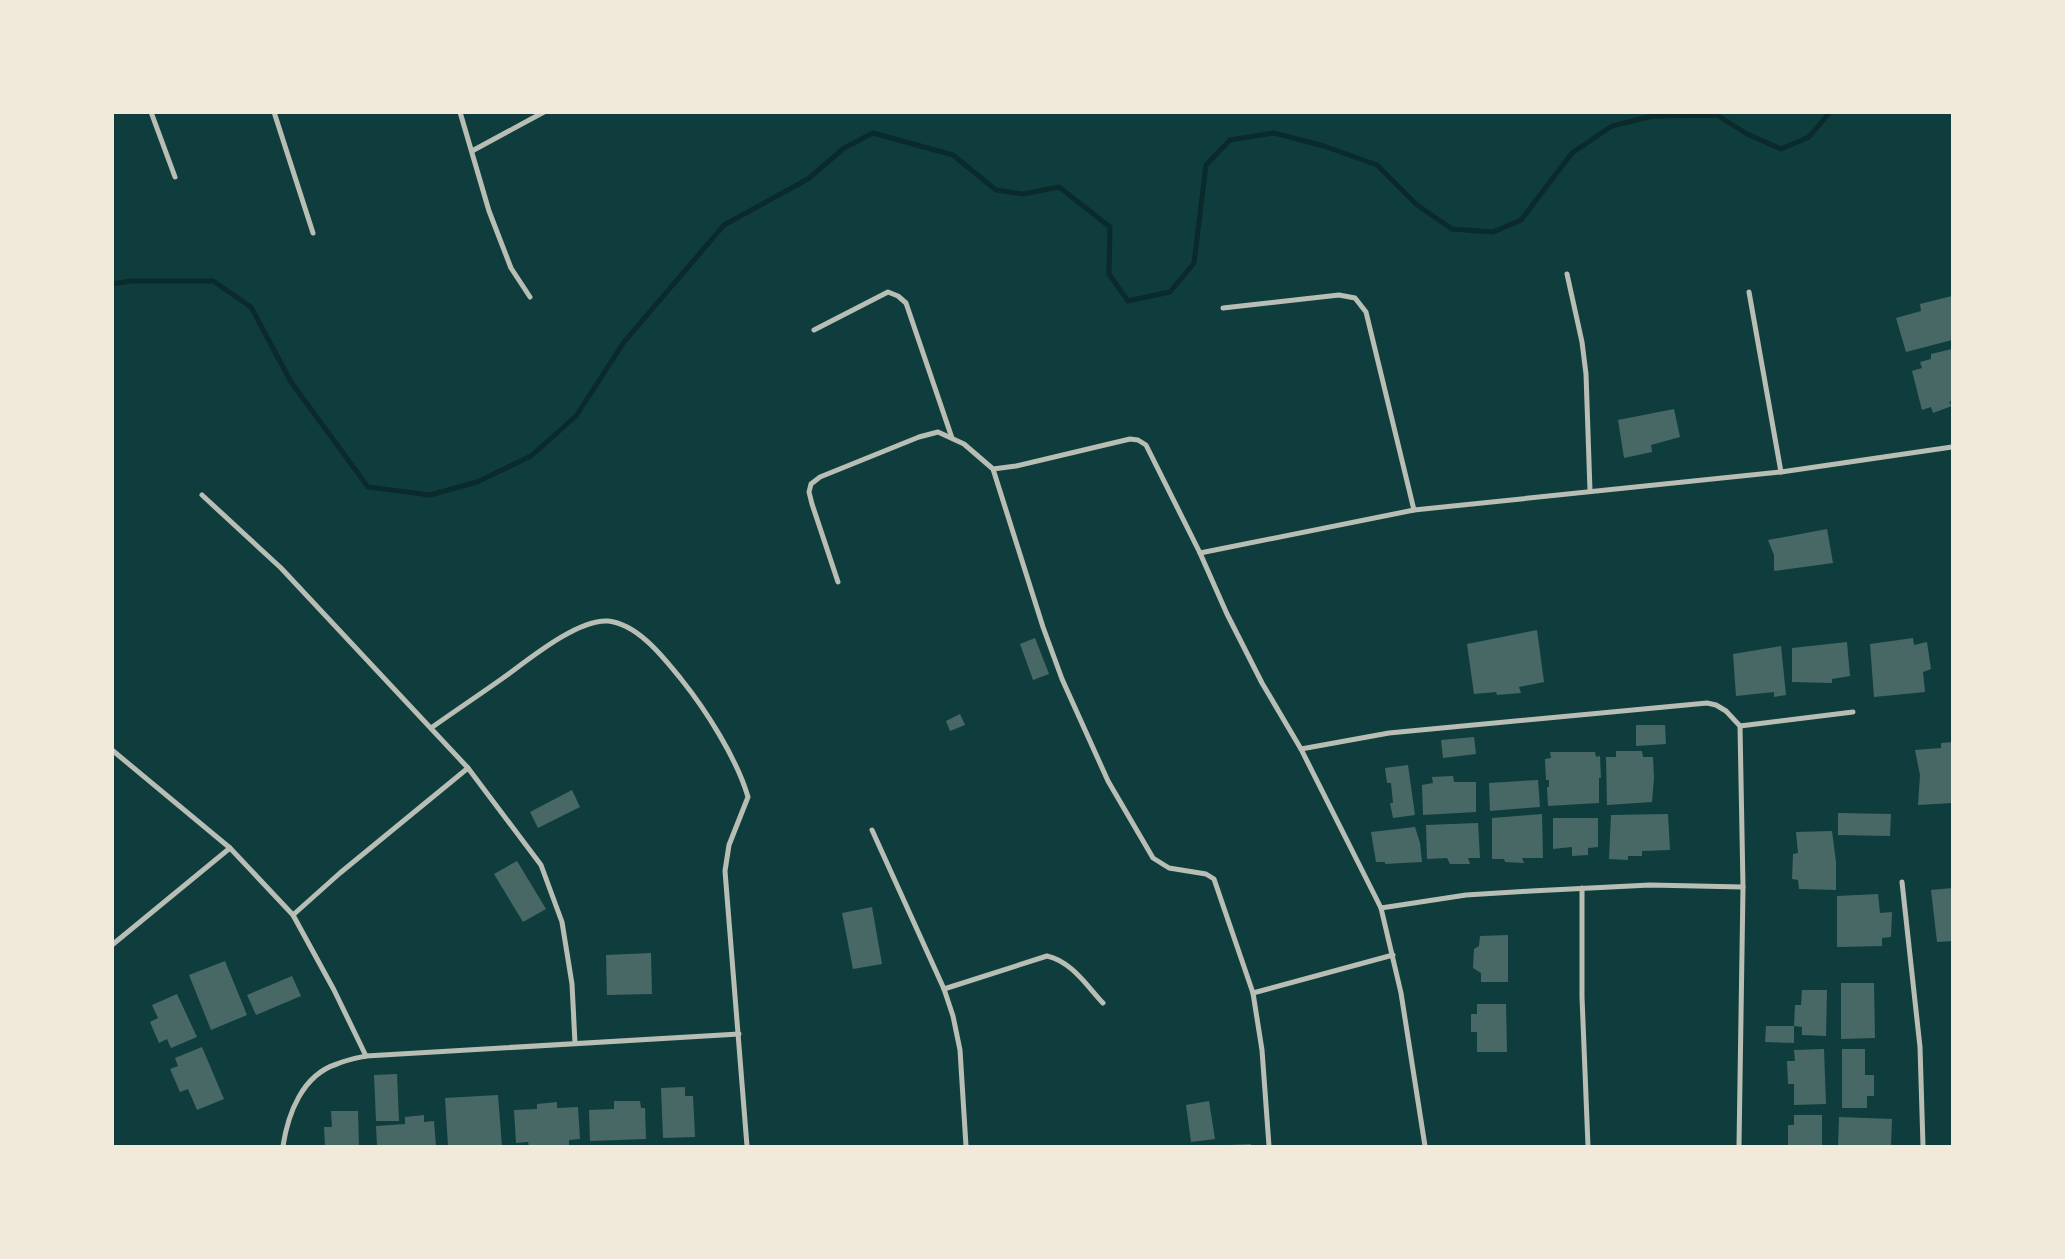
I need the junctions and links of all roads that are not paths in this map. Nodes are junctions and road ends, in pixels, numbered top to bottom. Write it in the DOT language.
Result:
graph roads {
  1 [pos="151,112"];
  2 [pos="274,112"];
  3 [pos="460,112"];
  4 [pos="544,112"];
  5 [pos="472,151"];
  6 [pos="175,178"];
  7 [pos="313,233"];
  8 [pos="1567,274"];
  9 [pos="1749,292"];
  10 [pos="530,296"];
  11 [pos="1223,308"];
  12 [pos="814,330"];
  13 [pos="952,438"];
  14 [pos="1952,446"];
  15 [pos="993,469"];
  16 [pos="1781,472"];
  17 [pos="1590,491"];
  18 [pos="202,495"];
  19 [pos="1414,510"];
  20 [pos="1200,553"];
  21 [pos="838,582"];
  22 [pos="1853,712"];
  23 [pos="1740,726"];
  24 [pos="431,728"];
  25 [pos="1301,749"];
  26 [pos="112,750"];
  27 [pos="468,768"];
  28 [pos="872,830"];
  29 [pos="230,848"];
  30 [pos="1902,882"];
  31 [pos="1743,887"];
  32 [pos="1582,888"];
  33 [pos="1381,908"];
  34 [pos="293,915"];
  35 [pos="112,945"];
  36 [pos="1393,955"];
  37 [pos="944,990"];
  38 [pos="1253,993"];
  39 [pos="1103,1003"];
  40 [pos="739,1034"];
  41 [pos="575,1042"];
  42 [pos="366,1056"];
  43 [pos="283,1146"];
  44 [pos="748,1146"];
  45 [pos="966,1146"];
  46 [pos="1269,1146"];
  47 [pos="1425,1146"];
  48 [pos="1588,1146"];
  49 [pos="1739,1146"];
  50 [pos="1923,1146"];
  1 -- 6 [label="street"];
  2 -- 7 [label="street"];
  3 -- 5 [label="street"];
  4 -- 5 [label="street"];
  5 -- 10 [label="street"];
  8 -- 17 [label="street"];
  9 -- 16 [label="street"];
  11 -- 19 [label="street"];
  12 -- 13 [label="street"];
  13 -- 15 [label="street"];
  13 -- 21 [label="street"];
  14 -- 16 [label="street"];
  15 -- 20 [label="street"];
  15 -- 38 [label="street"];
  16 -- 17 [label="street"];
  17 -- 19 [label="street"];
  18 -- 24 [label="street"];
  19 -- 20 [label="street"];
  20 -- 25 [label="street"];
  22 -- 23 [label="street"];
  23 -- 25 [label="street"];
  23 -- 31 [label="street"];
  24 -- 27 [label="street"];
  24 -- 40 [label="street"];
  25 -- 33 [label="street"];
  26 -- 29 [label="street"];
  27 -- 34 [label="street"];
  27 -- 41 [label="street"];
  28 -- 37 [label="street"];
  29 -- 34 [label="street"];
  29 -- 35 [label="street"];
  30 -- 50 [label="street"];
  31 -- 32 [label="street"];
  31 -- 49 [label="street"];
  32 -- 33 [label="street"];
  32 -- 48 [label="street"];
  33 -- 36 [label="street"];
  34 -- 42 [label="street"];
  36 -- 38 [label="street"];
  36 -- 47 [label="street"];
  37 -- 39 [label="street"];
  37 -- 45 [label="street"];
  38 -- 46 [label="street"];
  40 -- 41 [label="street"];
  40 -- 44 [label="street"];
  41 -- 42 [label="street"];
  42 -- 43 [label="street"];
}
